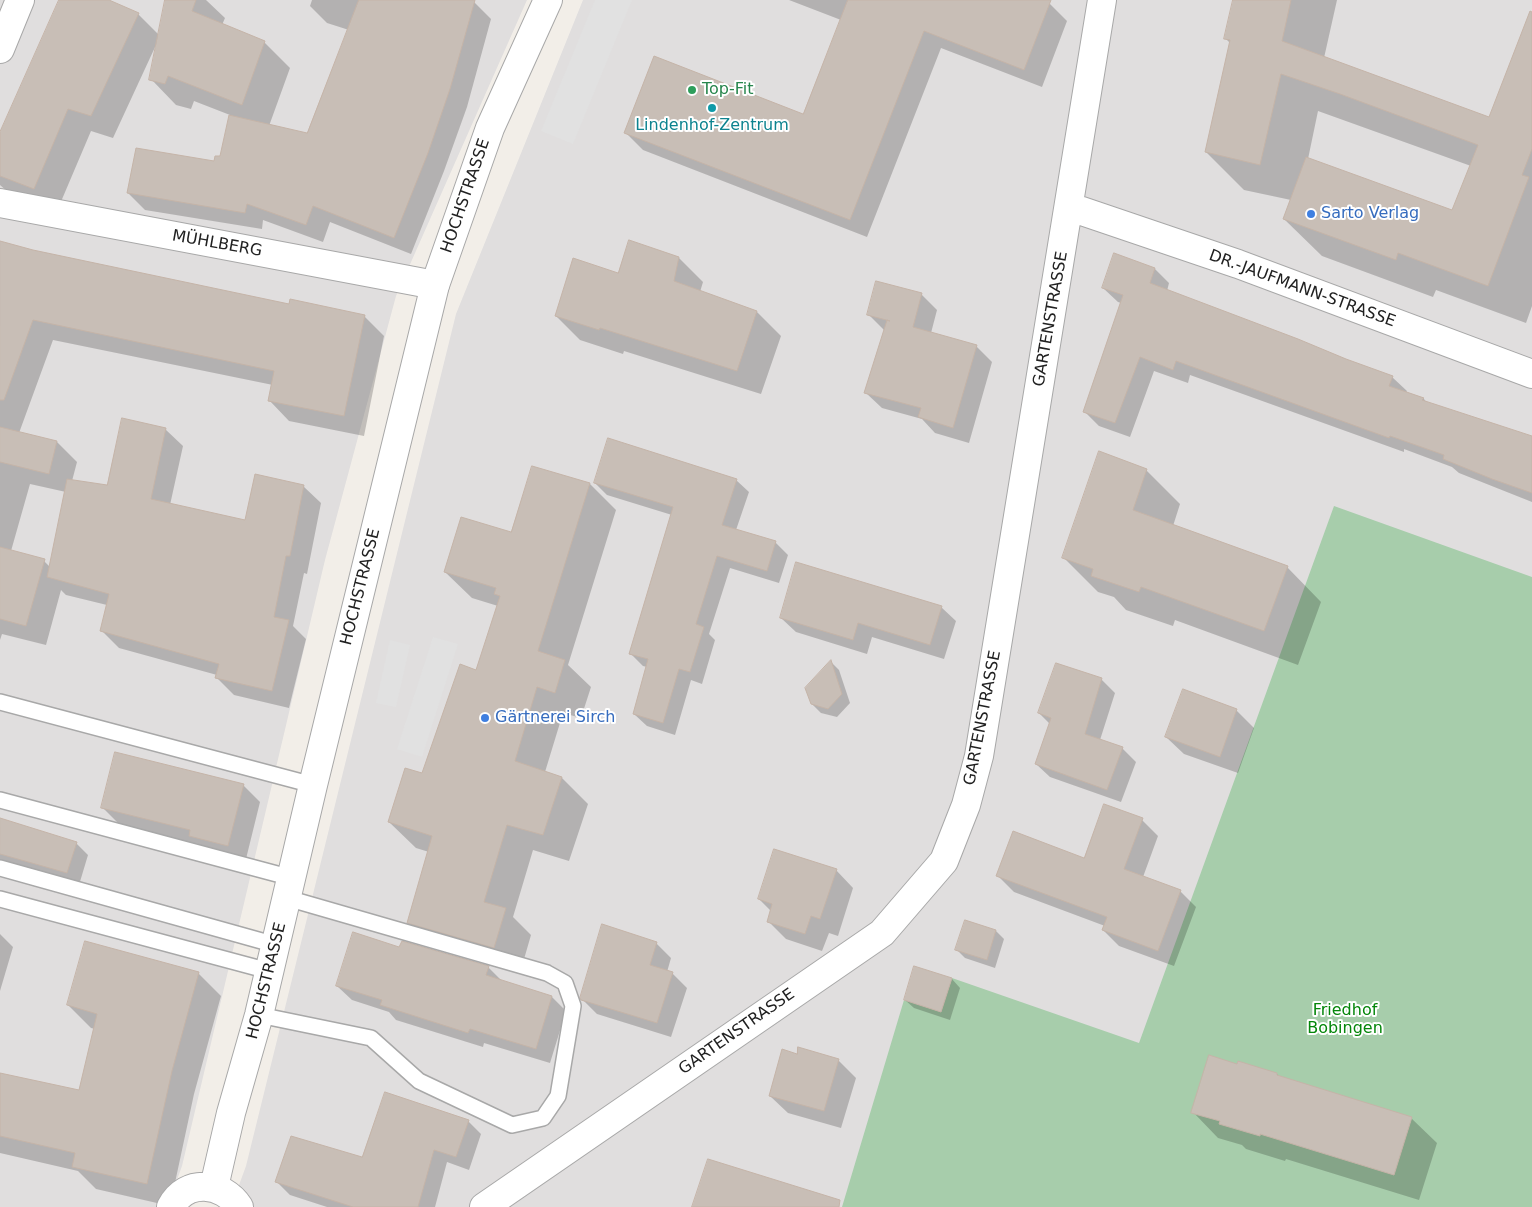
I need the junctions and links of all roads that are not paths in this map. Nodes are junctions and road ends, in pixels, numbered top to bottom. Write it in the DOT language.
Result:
graph roads {
  1 [pos="548,0"];
  2 [pos="1102,0"];
  3 [pos="11,15"];
  4 [pos="0,49"];
  5 [pos="0,203"];
  6 [pos="1070,207"];
  7 [pos="435,285"];
  8 [pos="1532,374"];
  9 [pos="0,702"];
  10 [pos="313,785"];
  11 [pos="0,800"];
  12 [pos="0,868"];
  13 [pos="290,888"];
  14 [pos="0,899"];
  15 [pos="272,958"];
  16 [pos="259,1016"];
  17 [pos="214,1187"];
  18 [pos="171,1207"];
  19 [pos="239,1207"];
  20 [pos="484,1207"];
  1 -- 7 [label="street, HOCHSTRASSE"];
  2 -- 6 [label="street, GARTENSTRASSE"];
  3 -- 4 [label="street"];
  5 -- 7 [label="street, MÜHLBERG"];
  6 -- 8 [label="street, DR.-JAUFMANN-STRASSE"];
  6 -- 20 [label="street, GARTENSTRASSE"];
  7 -- 10 [label="street, HOCHSTRASSE"];
  9 -- 10 [label="lane"];
  10 -- 13 [label="street, HOCHSTRASSE"];
  11 -- 13 [label="lane"];
  12 -- 15 [label="lane"];
  13 -- 15 [label="street, HOCHSTRASSE"];
  13 -- 16 [label="lane"];
  14 -- 15 [label="lane"];
  15 -- 16 [label="street, HOCHSTRASSE"];
  16 -- 17 [label="street, HOCHSTRASSE"];
  17 -- 18 [label="street"];
  17 -- 19 [label="street"];
}
